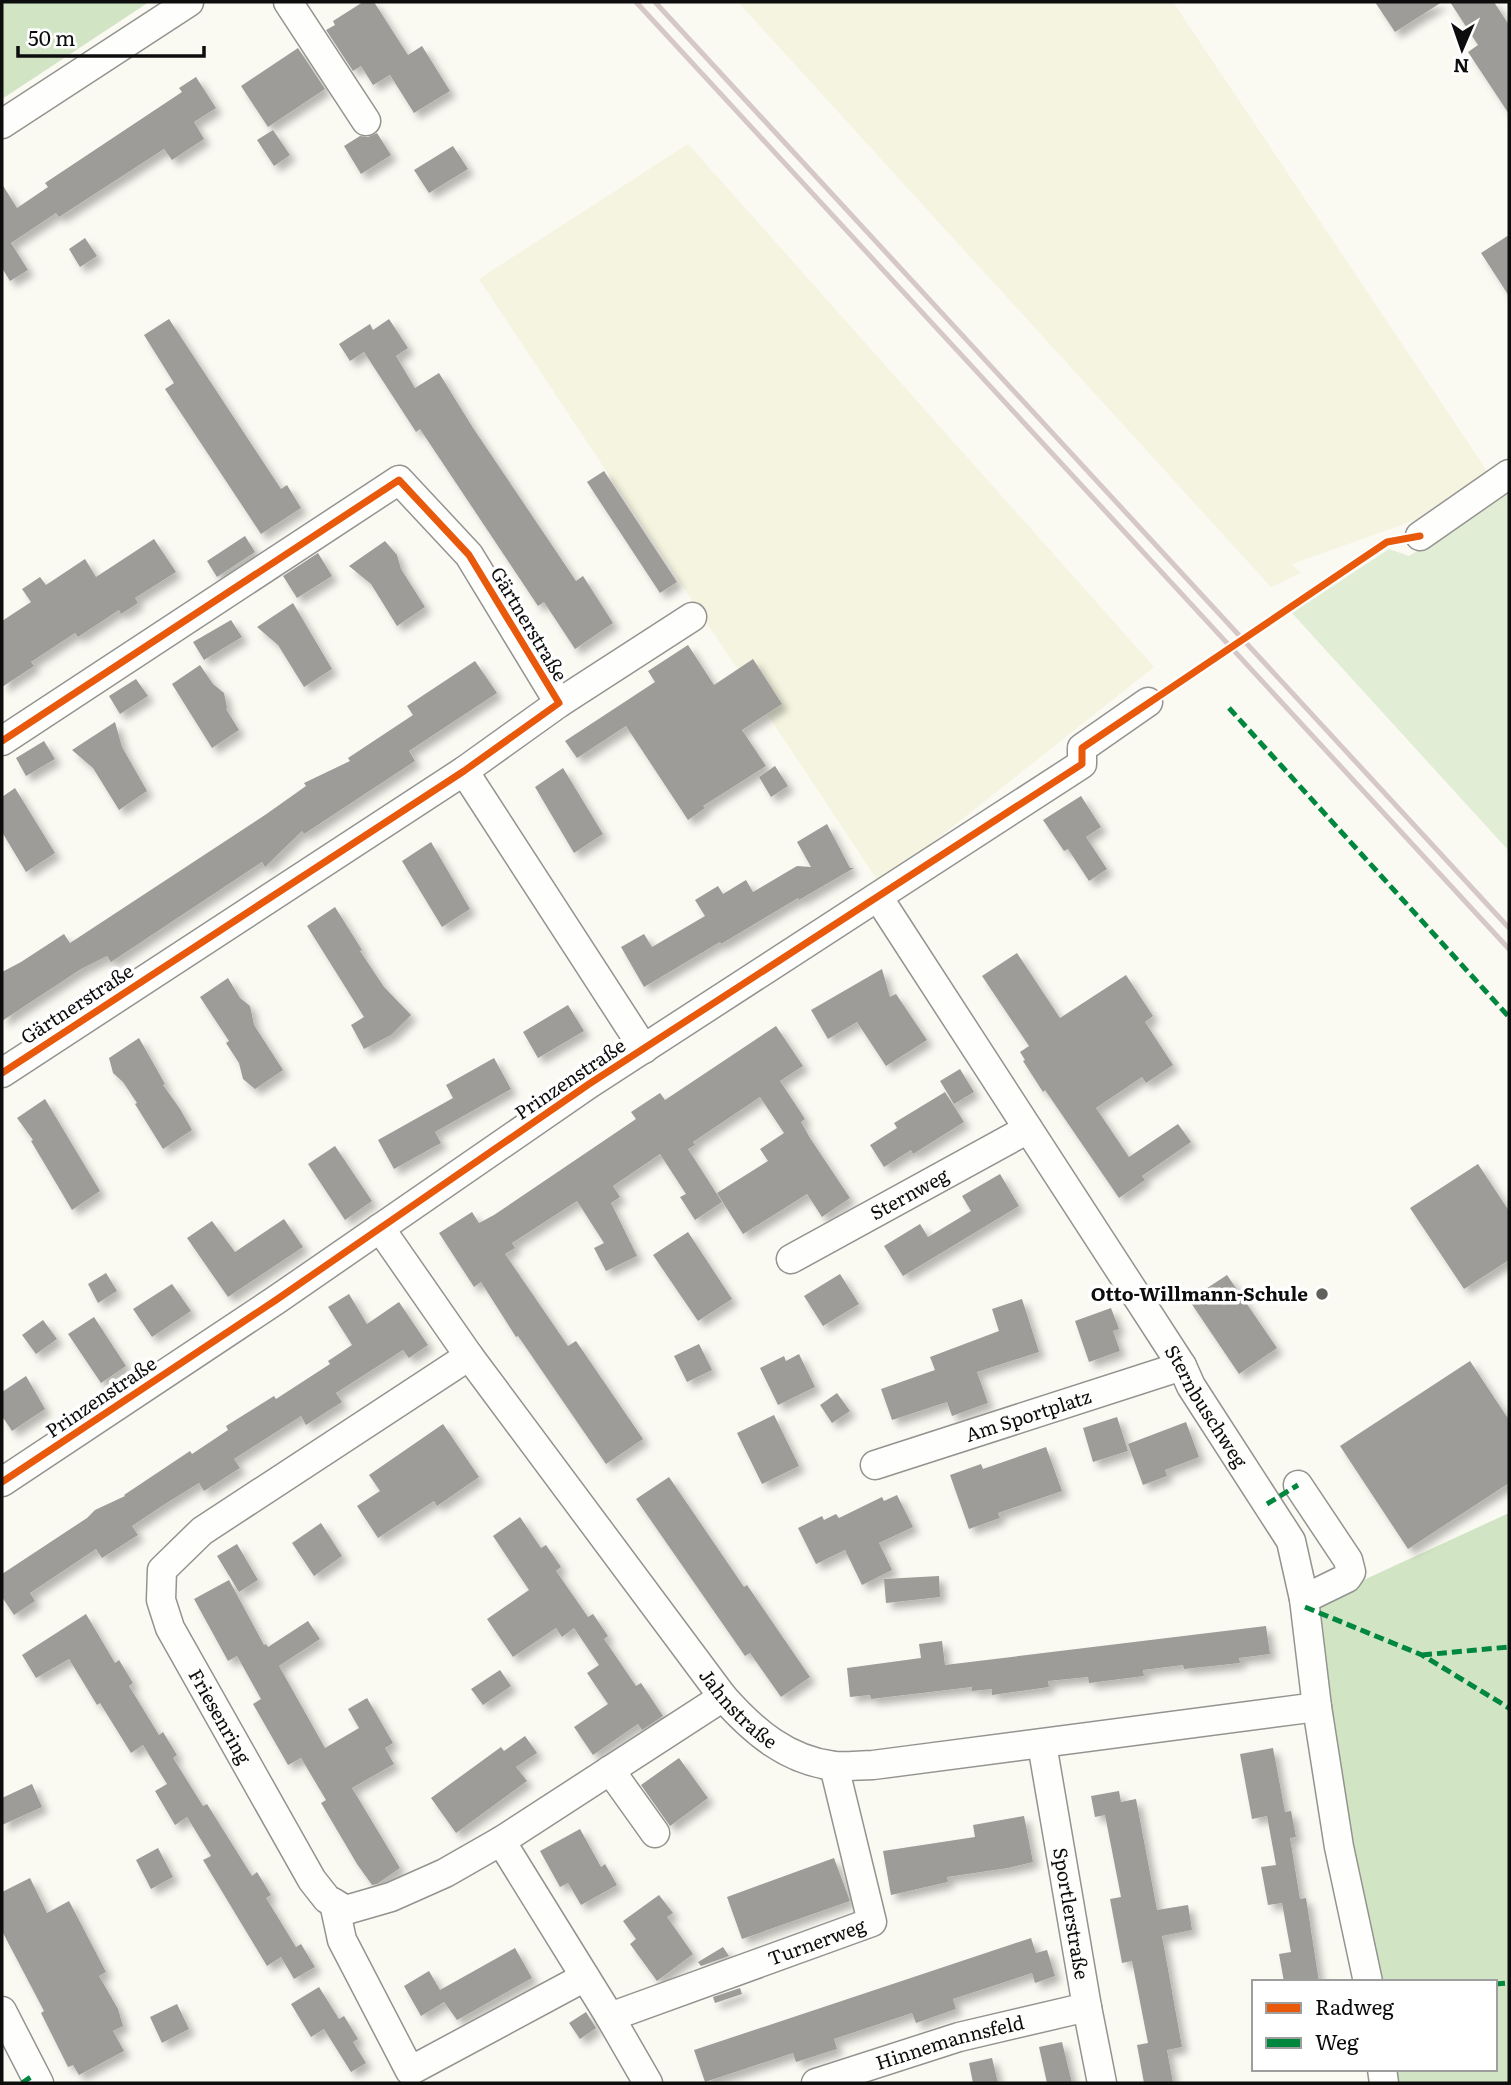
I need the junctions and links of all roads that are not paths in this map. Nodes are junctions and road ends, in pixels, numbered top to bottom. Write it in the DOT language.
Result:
graph roads {
  1 [pos="189,2"];
  2 [pos="288,2"];
  3 [pos="366,121"];
  4 [pos="2,124"];
  5 [pos="1509,474"];
  6 [pos="1420,536"];
  7 [pos="692,617"];
  8 [pos="1148,702"];
  9 [pos="559,703"];
  10 [pos="2,741"];
  11 [pos="464,771"];
  12 [pos="878,897"];
  13 [pos="644,1049"];
  14 [pos="2,1073"];
  15 [pos="1028,1129"];
  16 [pos="380,1228"];
  17 [pos="791,1259"];
  18 [pos="469,1356"];
  19 [pos="1182,1366"];
  20 [pos="875,1465"];
  21 [pos="2,1482"];
  22 [pos="1298,1485"];
  23 [pos="1304,1599"];
  24 [pos="723,1697"];
  25 [pos="1317,1707"];
  26 [pos="1042,1744"];
  27 [pos="834,1766"];
  28 [pos="610,1770"];
  29 [pos="655,1833"];
  30 [pos="501,1841"];
  31 [pos="334,1903"];
  32 [pos="585,1977"];
  33 [pos="1368,1980"];
  34 [pos="1087,2007"];
  35 [pos="2,2011"];
  36 [pos="610,2017"];
  37 [pos="38,2083"];
  38 [pos="648,2083"];
  39 [pos="816,2083"];
  40 [pos="1102,2083"];
  1 -- 4 [label="street"];
  2 -- 3 [label="street"];
  5 -- 6 [label="street"];
  7 -- 9 [label="street, Gärtnerstraße"];
  8 -- 12 [label="street, Prinzenstraße"];
  9 -- 10 [label="street, Gärtnerstraße"];
  9 -- 11 [label="street, Gärtnerstraße"];
  11 -- 13 [label="street"];
  11 -- 14 [label="street, Gärtnerstraße"];
  12 -- 13 [label="street, Prinzenstraße"];
  12 -- 15 [label="street, Sternbuschweg"];
  13 -- 16 [label="street, Prinzenstraße"];
  15 -- 17 [label="street, Sternweg"];
  15 -- 19 [label="street, Sternbuschweg"];
  16 -- 18 [label="street, Jahnstraße"];
  16 -- 21 [label="street, Prinzenstraße"];
  18 -- 24 [label="street, Jahnstraße"];
  18 -- 31 [label="street, Friesenring"];
  19 -- 20 [label="street, Am Sportplatz"];
  19 -- 23 [label="street, Sternbuschweg"];
  22 -- 23 [label="street"];
  23 -- 25 [label="street, Sternbuschweg"];
  24 -- 27 [label="street, Jahnstraße"];
  24 -- 28 [label="street"];
  25 -- 26 [label="street, Jahnstraße"];
  25 -- 33 [label="street, Sternbuschweg"];
  26 -- 27 [label="street, Jahnstraße"];
  26 -- 34 [label="street, Sportlerstraße"];
  27 -- 36 [label="street, Turnerweg"];
  28 -- 29 [label="street"];
  28 -- 30 [label="street"];
  30 -- 31 [label="street"];
  30 -- 32 [label="street"];
  31 -- 32 [label="street"];
  32 -- 36 [label="street"];
  34 -- 39 [label="street, Hinnemannsfeld"];
  34 -- 40 [label="street, Sportlerstraße"];
  35 -- 37 [label="street"];
  36 -- 38 [label="street"];
}
